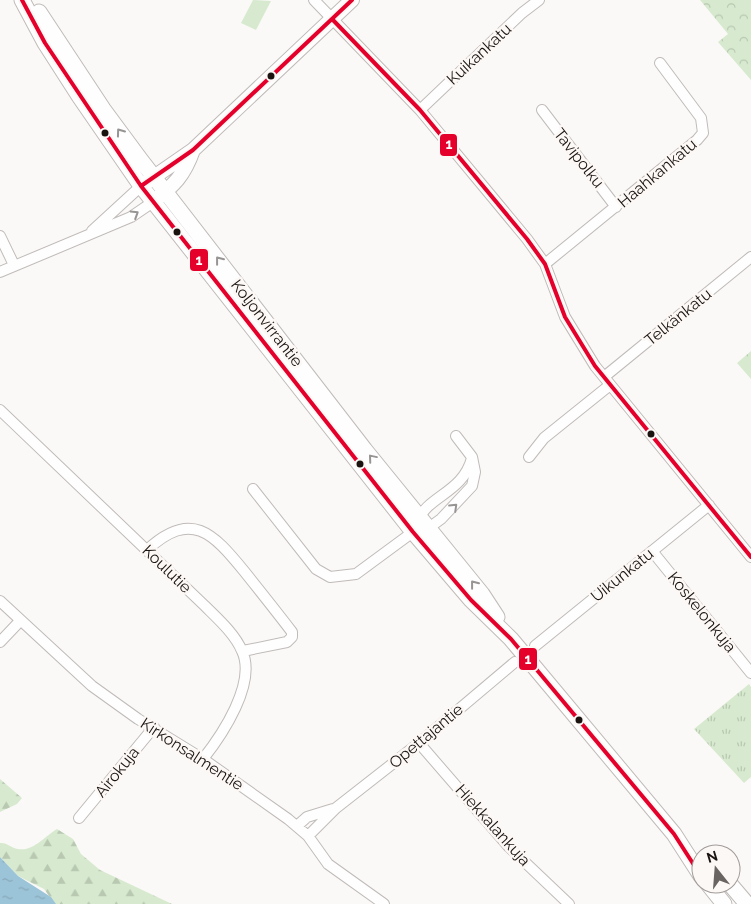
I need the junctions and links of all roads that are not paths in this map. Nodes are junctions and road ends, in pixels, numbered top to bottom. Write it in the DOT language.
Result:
graph roads {
  1 [pos="22,0"];
  2 [pos="31,0"];
  3 [pos="314,0"];
  4 [pos="352,0"];
  5 [pos="539,0"];
  6 [pos="332,19"];
  7 [pos="660,63"];
  8 [pos="420,110"];
  9 [pos="542,110"];
  10 [pos="193,150"];
  11 [pos="154,177"];
  12 [pos="141,186"];
  13 [pos="166,192"];
  14 [pos="153,202"];
  15 [pos="616,207"];
  16 [pos="0,236"];
  17 [pos="83,238"];
  18 [pos="751,257"];
  19 [pos="545,264"];
  20 [pos="14,265"];
  21 [pos="0,272"];
  22 [pos="607,381"];
  23 [pos="0,410"];
  24 [pos="456,436"];
  25 [pos="472,457"];
  26 [pos="529,457"];
  27 [pos="253,489"];
  28 [pos="710,506"];
  29 [pos="425,522"];
  30 [pos="413,532"];
  31 [pos="147,550"];
  32 [pos="652,550"];
  33 [pos="751,557"];
  34 [pos="0,601"];
  35 [pos="20,621"];
  36 [pos="511,639"];
  37 [pos="0,642"];
  38 [pos="535,646"];
  39 [pos="242,651"];
  40 [pos="515,662"];
  41 [pos="751,673"];
  42 [pos="154,727"];
  43 [pos="419,743"];
  44 [pos="203,759"];
  45 [pos="336,808"];
  46 [pos="79,818"];
  47 [pos="297,826"];
  48 [pos="674,834"];
  49 [pos="308,836"];
  50 [pos="691,847"];
  51 [pos="691,860"];
  52 [pos="716,894"];
  53 [pos="738,894"];
  54 [pos="384,904"];
  55 [pos="569,904"];
  56 [pos="724,904"];
  57 [pos="747,904"];
  1 -- 12 [label="main road, Koljonvirrantie"];
  11 -- 2 [label="main road, Koljonvirrantie, one-way"];
  3 -- 6 [label="street"];
  4 -- 6 [label="street"];
  5 -- 8 [label="street, Kuikankatu"];
  6 -- 8 [label="street"];
  6 -- 10 [label="street"];
  7 -- 15 [label="street, Haahkankatu"];
  8 -- 19 [label="street"];
  9 -- 15 [label="street, Tavipolku"];
  10 -- 11 [label="street"];
  10 -- 13 [label="street"];
  11 -- 12 [label="street"];
  11 -- 13 [label="main road, Koljonvirrantie"];
  12 -- 14 [label="main road, Koljonvirrantie"];
  12 -- 17 [label="street"];
  13 -- 14 [label="street"];
  29 -- 13 [label="main road, Koljonvirrantie, one-way"];
  17 -- 14 [label="street, one-way"];
  14 -- 30 [label="main road, Koljonvirrantie"];
  15 -- 19 [label="street, Haahkankatu"];
  16 -- 20 [label="street"];
  17 -- 20 [label="street"];
  18 -- 22 [label="street, Telkänkatu"];
  19 -- 22 [label="street"];
  20 -- 21 [label="street"];
  22 -- 26 [label="street, Telkänkatu"];
  22 -- 28 [label="street"];
  23 -- 31 [label="street, Koulutie"];
  24 -- 25 [label="street"];
  25 -- 29 [label="street"];
  29 -- 25 [label="street, one-way"];
  27 -- 30 [label="street"];
  28 -- 32 [label="street, Uikunkatu"];
  28 -- 33 [label="street"];
  29 -- 30 [label="street"];
  36 -- 29 [label="main road, Koljonvirrantie, one-way"];
  30 -- 36 [label="main road, Koljonvirrantie"];
  31 -- 39 [label="street, Koulutie"];
  31 -- 39 [label="street"];
  32 -- 38 [label="street, Uikunkatu"];
  32 -- 41 [label="street, Koskelonkuja"];
  34 -- 35 [label="street, Kirkonsalmentie"];
  35 -- 37 [label="street"];
  35 -- 42 [label="street, Kirkonsalmentie"];
  36 -- 48 [label="main road, Koljonvirrantie"];
  39 -- 44 [label="street, Koulutie"];
  40 -- 43 [label="street, Opettajantie"];
  42 -- 44 [label="street, Kirkonsalmentie"];
  42 -- 46 [label="street, Airokuja"];
  43 -- 45 [label="street, Opettajantie"];
  43 -- 55 [label="street, Hiekkalankuja"];
  44 -- 47 [label="street, Kirkonsalmentie"];
  45 -- 47 [label="street, Opettajantie"];
  45 -- 49 [label="street, Opettajantie"];
  47 -- 49 [label="street, Kirkonsalmentie"];
  48 -- 50 [label="main road"];
  48 -- 51 [label="main road"];
  49 -- 54 [label="street, Kirkonsalmentie"];
  52 -- 56 [label="main road"];
  53 -- 57 [label="main road"];
}
